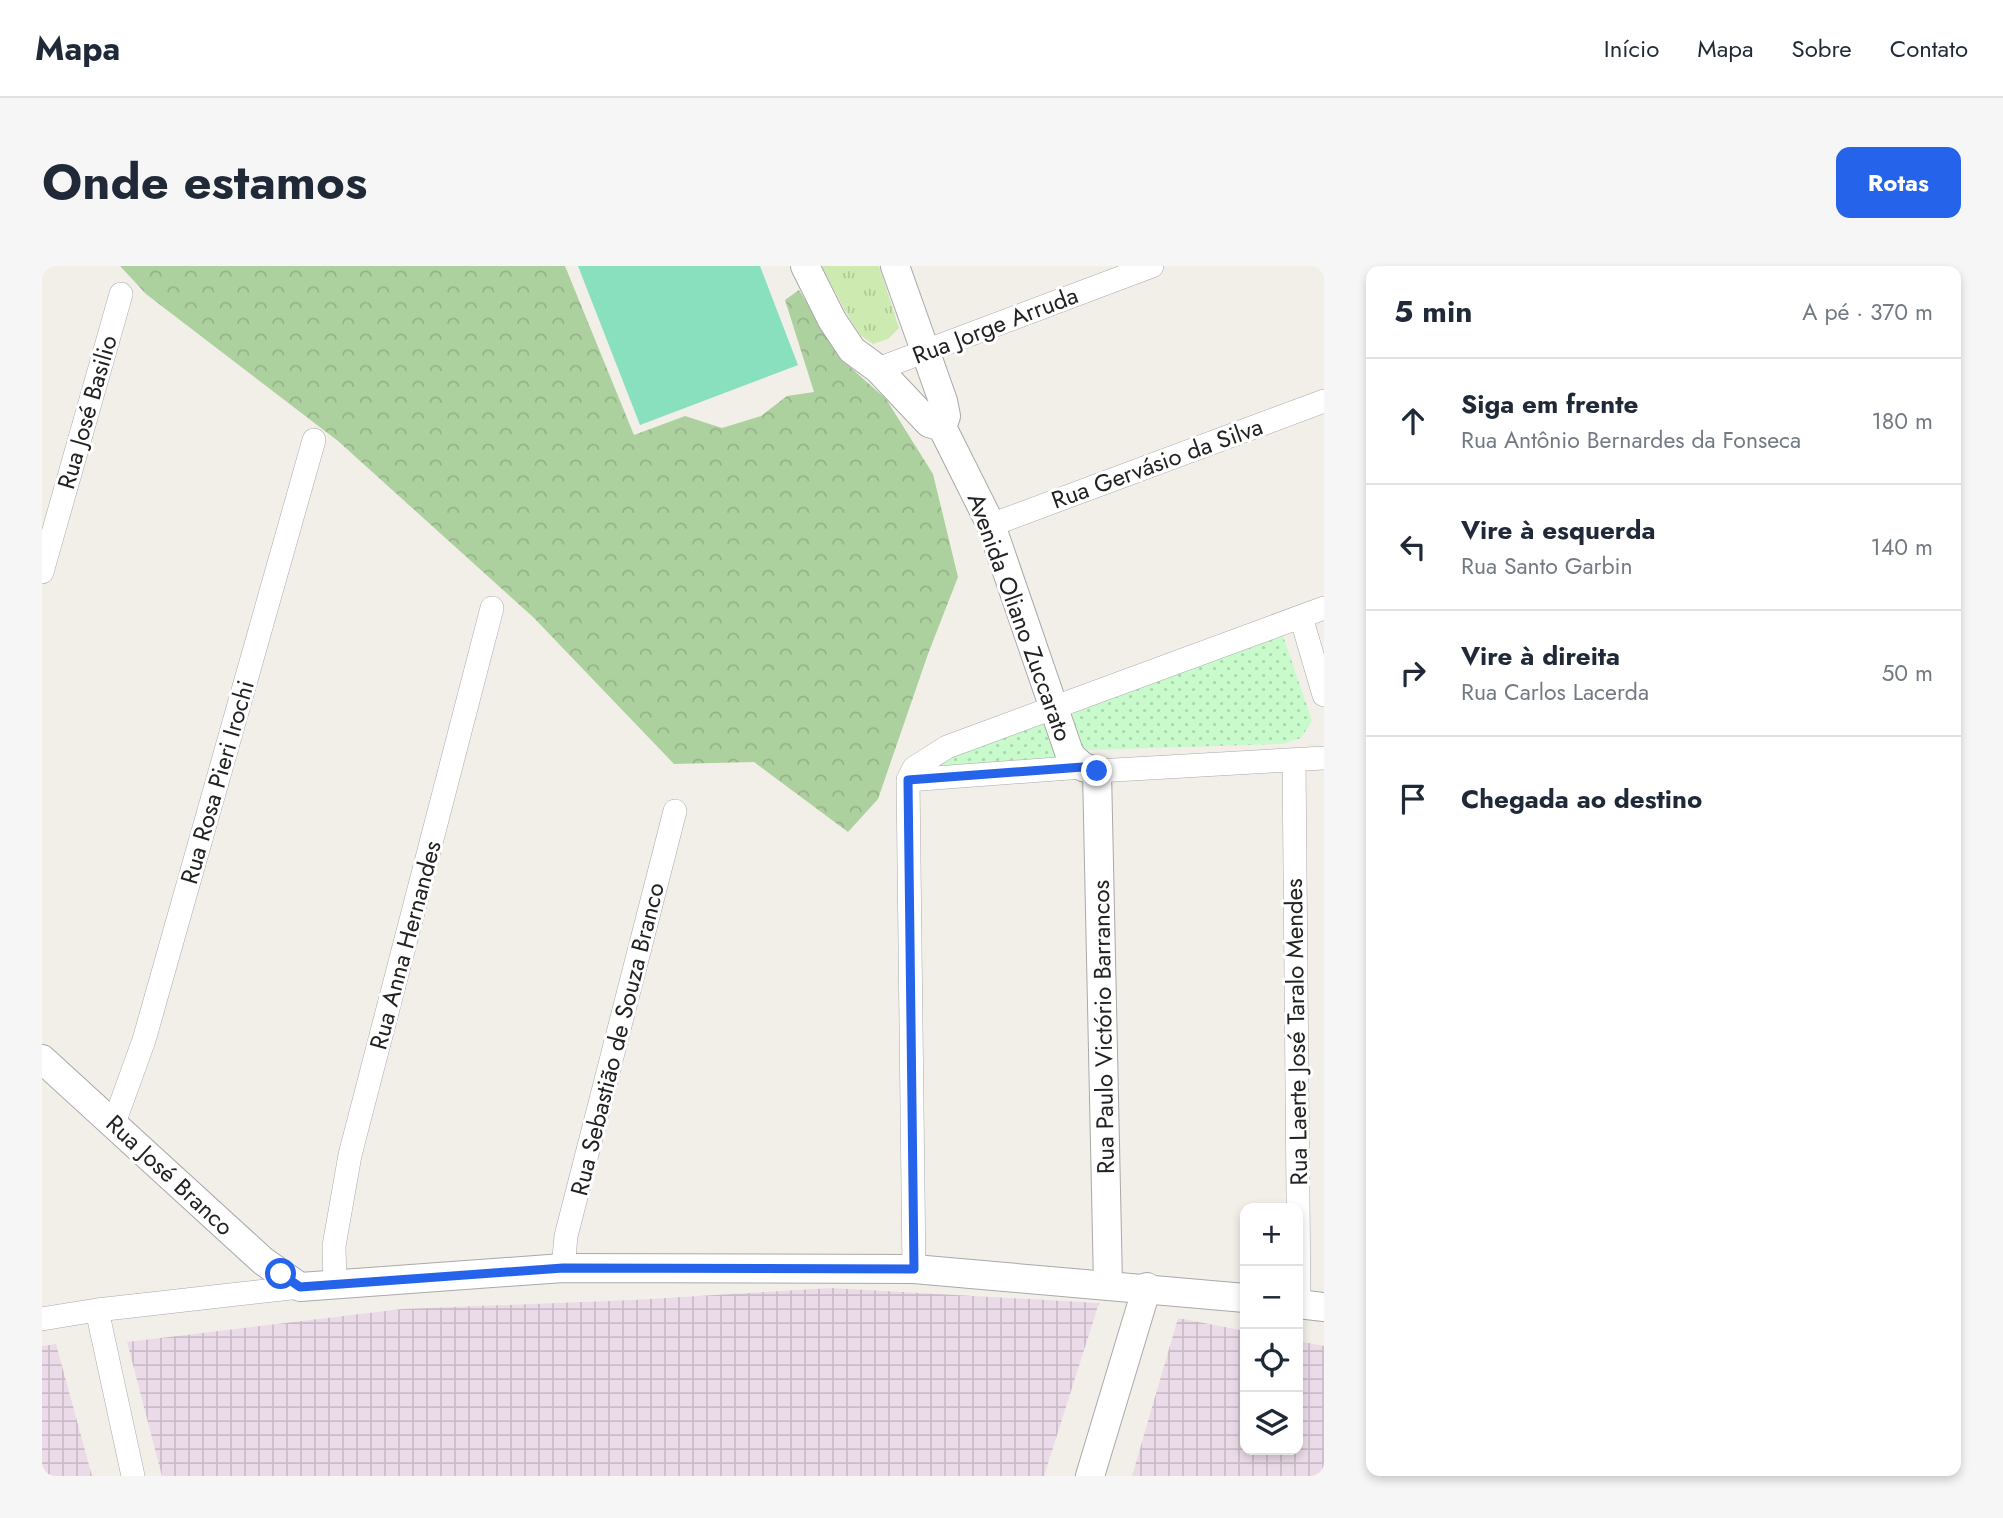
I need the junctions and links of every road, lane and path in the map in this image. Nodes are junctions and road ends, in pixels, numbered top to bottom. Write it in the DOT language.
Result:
graph roads {
  1 [pos="805,266"];
  2 [pos="895,266"];
  3 [pos="1152,266"];
  4 [pos="121,294"];
  5 [pos="927,351"];
  6 [pos="878,369"];
  7 [pos="1324,401"];
  8 [pos="942,427"];
  9 [pos="314,440"];
  10 [pos="991,526"];
  11 [pos="42,572"];
  12 [pos="492,608"];
  13 [pos="1324,608"];
  14 [pos="1301,617"];
  15 [pos="1324,695"];
  16 [pos="1055,707"];
  17 [pos="1324,758"];
  18 [pos="1294,760"];
  19 [pos="1090,769"];
  20 [pos="908,780"];
  21 [pos="675,811"];
  22 [pos="42,1059"];
  23 [pos="114,1123"];
  24 [pos="1298,1266"];
  25 [pos="563,1268"];
  26 [pos="914,1269"];
  27 [pos="335,1284"];
  28 [pos="1108,1284"];
  29 [pos="300,1287"];
  30 [pos="1147,1287"];
  31 [pos="1240,1297"];
  32 [pos="1303,1305"];
  33 [pos="1324,1307"];
  34 [pos="97,1310"];
  35 [pos="42,1319"];
  36 [pos="133,1476"];
  37 [pos="1090,1476"];
  1 -- 6 [label="street"];
  2 -- 5 [label="street"];
  3 -- 5 [label="street, Rua Jorge Arruda"];
  4 -- 11 [label="street, Rua José Basilio"];
  5 -- 6 [label="street, Rua Jorge Arruda"];
  5 -- 8 [label="street"];
  6 -- 8 [label="street"];
  7 -- 10 [label="street, Rua Gervásio da Silva"];
  8 -- 10 [label="street, Avenida Oliano Zuccarato"];
  9 -- 23 [label="street, Rua Rosa Pieri Irochi"];
  10 -- 16 [label="street, Avenida Oliano Zuccarato"];
  12 -- 27 [label="street, Rua Anna Hernandes"];
  13 -- 14 [label="street"];
  14 -- 15 [label="street"];
  14 -- 16 [label="street"];
  16 -- 19 [label="street, Avenida Oliano Zuccarato"];
  16 -- 20 [label="street"];
  17 -- 18 [label="street"];
  18 -- 19 [label="street"];
  18 -- 24 [label="street, Rua Laerte José Taralo Mendes"];
  19 -- 20 [label="street"];
  19 -- 28 [label="street, Rua Paulo Victório Barrancos"];
  20 -- 26 [label="street"];
  21 -- 25 [label="street, Rua Sebastião de Souza Branco"];
  22 -- 23 [label="street, Rua José Branco"];
  23 -- 29 [label="street, Rua José Branco"];
  25 -- 26 [label="street"];
  25 -- 27 [label="street"];
  26 -- 28 [label="street"];
  27 -- 29 [label="street"];
  28 -- 30 [label="street"];
  29 -- 34 [label="street"];
  30 -- 31 [label="street"];
  30 -- 37 [label="street"];
  32 -- 33 [label="street"];
  34 -- 35 [label="street"];
  34 -- 36 [label="street"];
}
